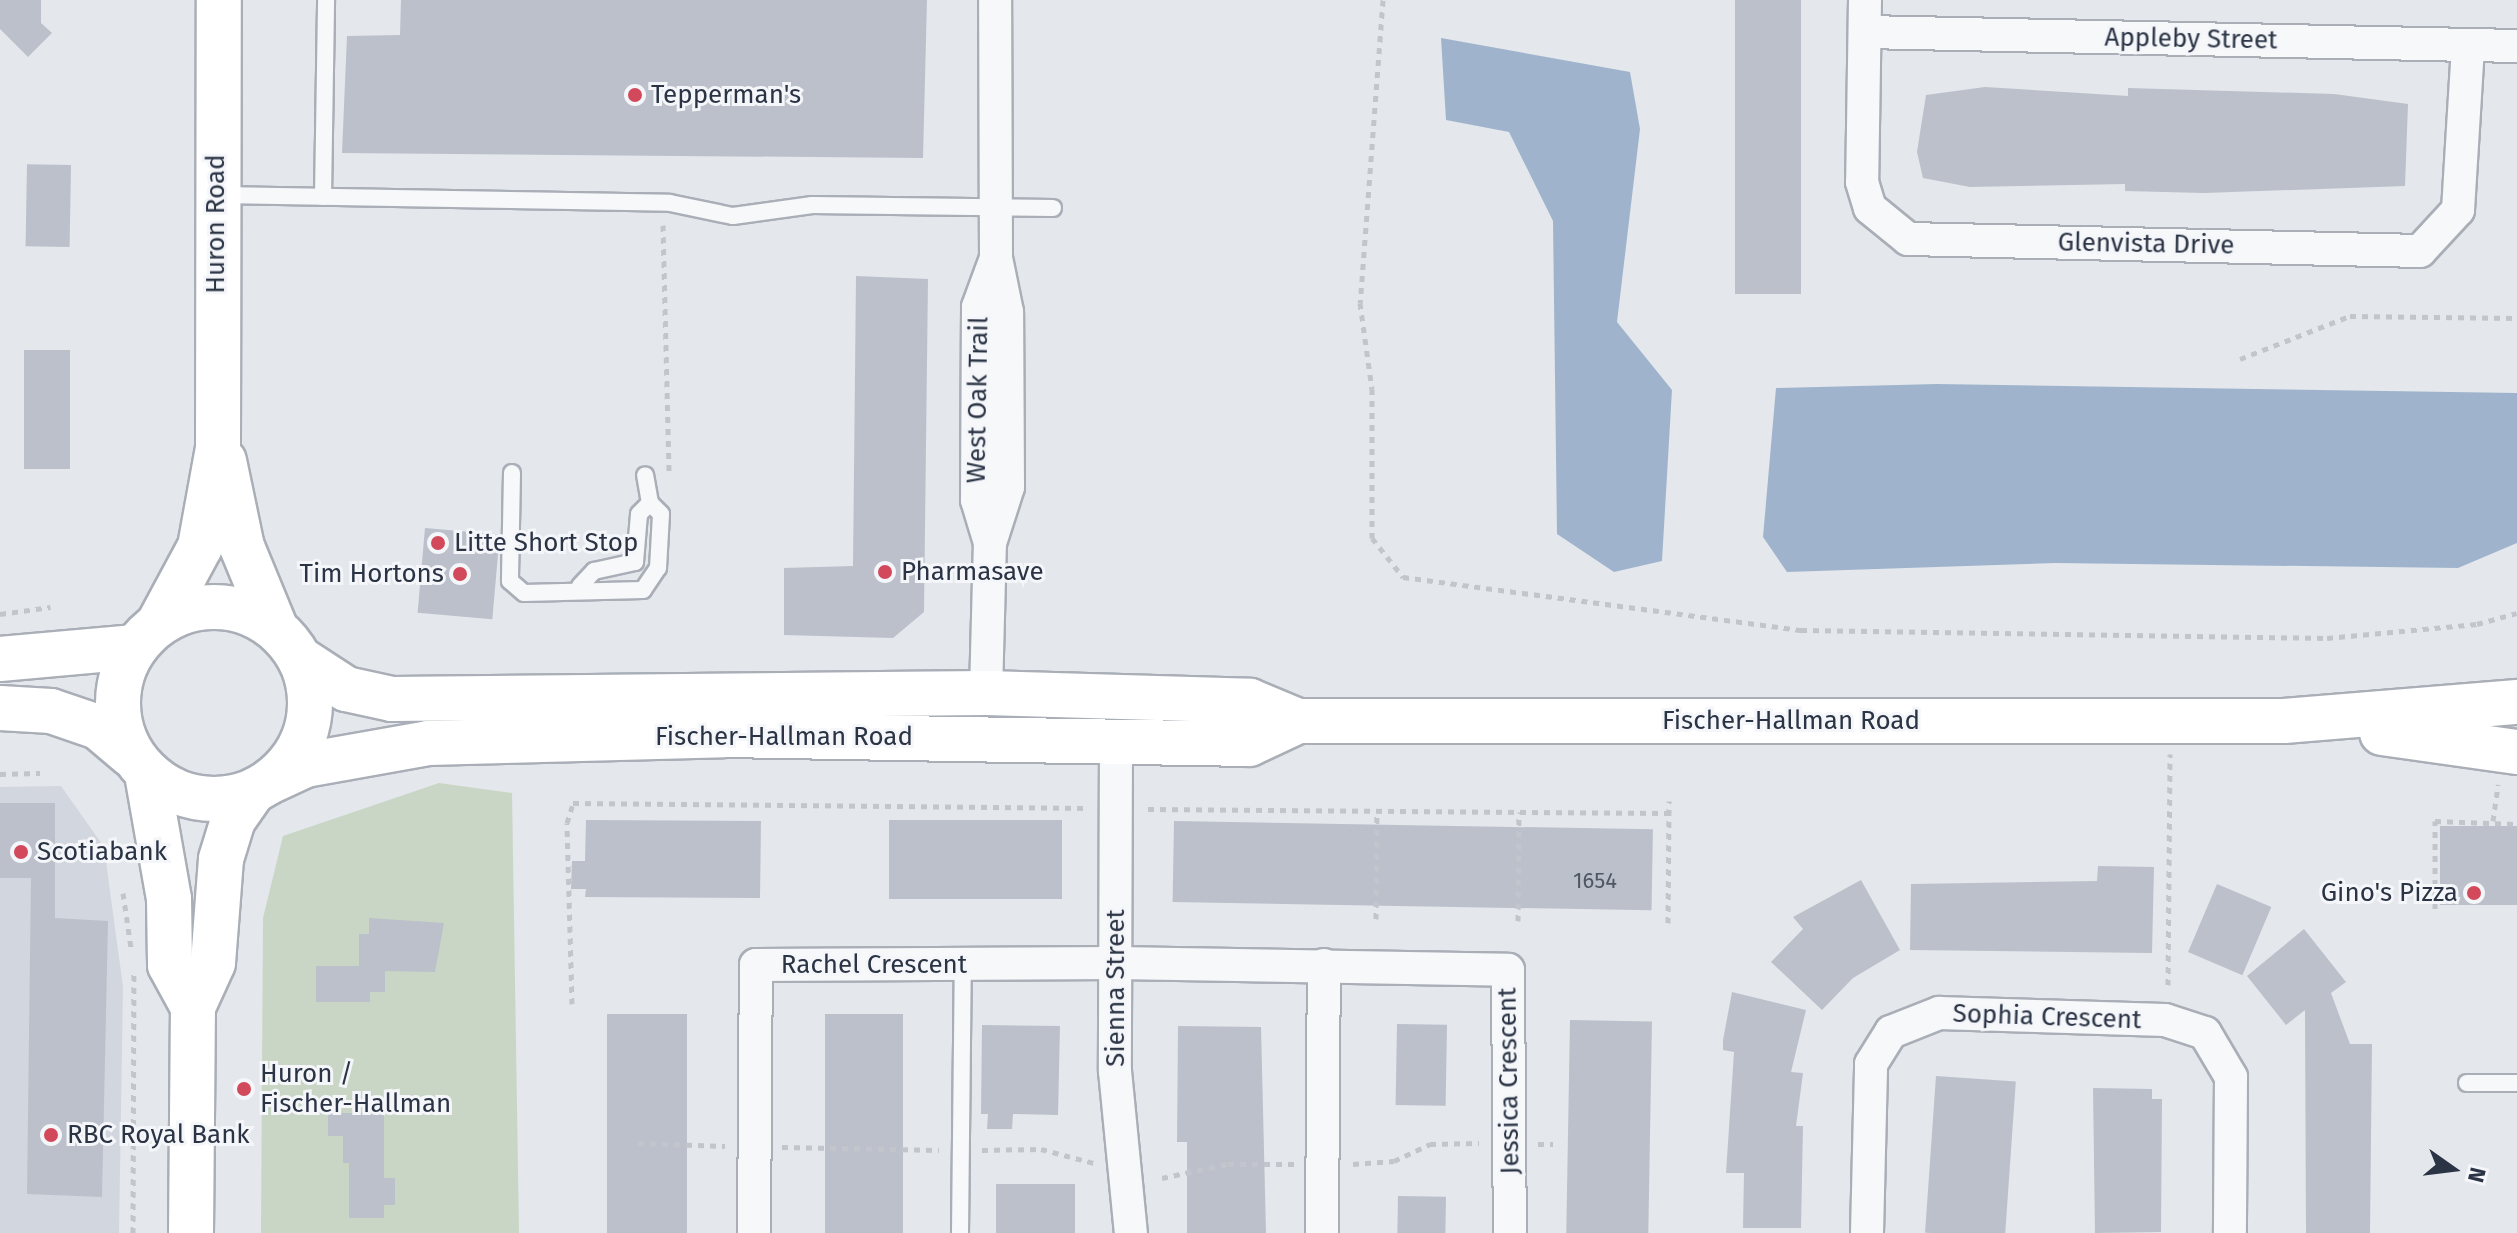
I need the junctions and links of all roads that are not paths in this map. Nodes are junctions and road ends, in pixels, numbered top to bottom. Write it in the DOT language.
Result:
graph roads {
  1 [pos="219,0"];
  2 [pos="326,0"];
  3 [pos="995,0"];
  4 [pos="1865,0"];
  5 [pos="1865,32"];
  6 [pos="2468,45"];
  7 [pos="2517,46"];
  8 [pos="216,195"];
  9 [pos="323,197"];
  10 [pos="996,208"];
  11 [pos="1053,208"];
  12 [pos="218,448"];
  13 [pos="512,473"];
  14 [pos="645,475"];
  15 [pos="650,503"];
  16 [pos="580,586"];
  17 [pos="147,635"];
  18 [pos="288,643"];
  19 [pos="0,659"];
  20 [pos="986,693"];
  21 [pos="2517,702"];
  22 [pos="0,708"];
  23 [pos="1298,721"];
  24 [pos="2284,721"];
  25 [pos="890,736"];
  26 [pos="1116,743"];
  27 [pos="2509,762"];
  28 [pos="139,764"];
  29 [pos="262,787"];
  30 [pos="1116,963"];
  31 [pos="963,965"];
  32 [pos="1324,965"];
  33 [pos="193,1007"];
  34 [pos="2467,1083"];
  35 [pos="2517,1083"];
  36 [pos="191,1233"];
  37 [pos="754,1233"];
  38 [pos="960,1233"];
  39 [pos="1131,1233"];
  40 [pos="1322,1233"];
  41 [pos="1510,1233"];
  42 [pos="1867,1233"];
  43 [pos="2230,1233"];
  1 -- 8 [label="main road, Huron Road"];
  2 -- 9 [label="lane"];
  3 -- 10 [label="street, West Oak Trail"];
  4 -- 5 [label="street, Glenvista Drive"];
  5 -- 6 [label="street, Appleby Street"];
  5 -- 6 [label="street, Glenvista Drive"];
  6 -- 7 [label="street, Appleby Street"];
  8 -- 9 [label="lane"];
  8 -- 12 [label="main road, Huron Road"];
  9 -- 10 [label="lane"];
  10 -- 11 [label="lane"];
  10 -- 20 [label="street, West Oak Trail"];
  12 -- 17 [label="main road, Huron Road"];
  12 -- 18 [label="main road, Huron Road"];
  13 -- 16 [label="lane"];
  14 -- 15 [label="lane"];
  15 -- 16 [label="lane"];
  15 -- 16 [label="lane"];
  17 -- 18 [label="main road"];
  17 -- 19 [label="main road"];
  17 -- 28 [label="main road"];
  18 -- 20 [label="main road, Fischer-Hallman Road"];
  18 -- 29 [label="main road"];
  20 -- 23 [label="main road, Fischer-Hallman Road"];
  20 -- 25 [label="main road"];
  21 -- 24 [label="main road, Fischer-Hallman Road"];
  22 -- 28 [label="main road"];
  23 -- 24 [label="main road, Fischer-Hallman Road"];
  23 -- 26 [label="main road, Fischer-Hallman Road"];
  24 -- 27 [label="main road, Fischer-Hallman Road"];
  25 -- 26 [label="main road, Fischer-Hallman Road"];
  25 -- 29 [label="main road, Fischer-Hallman Road"];
  26 -- 30 [label="street, Sienna Street"];
  28 -- 29 [label="main road"];
  28 -- 33 [label="main road"];
  29 -- 33 [label="main road"];
  30 -- 31 [label="street, Rachel Crescent"];
  30 -- 32 [label="street, Jessica Crescent"];
  30 -- 39 [label="street, Sienna Street"];
  31 -- 37 [label="street, Rachel Crescent"];
  31 -- 38 [label="lane"];
  32 -- 40 [label="street"];
  32 -- 41 [label="street, Jessica Crescent"];
  33 -- 36 [label="main road"];
  34 -- 35 [label="lane"];
  42 -- 43 [label="street, Sophia Crescent"];
}
